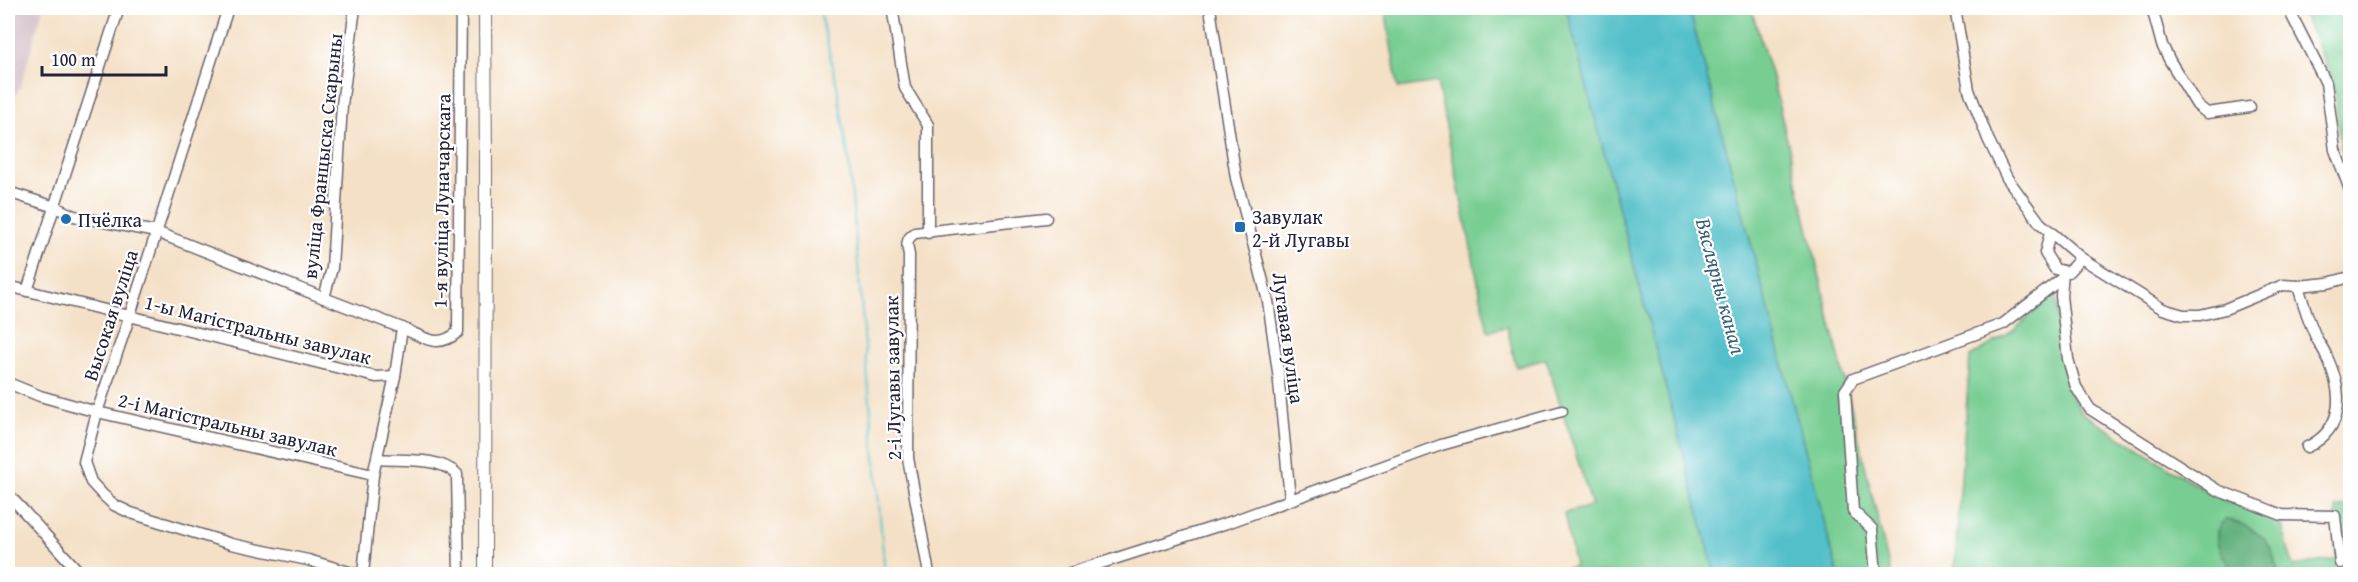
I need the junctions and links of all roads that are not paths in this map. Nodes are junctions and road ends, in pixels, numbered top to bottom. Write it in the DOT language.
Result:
graph roads {
  1 [pos="119,8"];
  2 [pos="228,8"];
  3 [pos="355,8"];
  4 [pos="461,8"];
  5 [pos="485,8"];
  6 [pos="894,8"];
  7 [pos="1210,8"];
  8 [pos="1955,8"];
  9 [pos="2152,8"];
  10 [pos="2288,8"];
  11 [pos="2250,107"];
  12 [pos="2350,190"];
  13 [pos="8,192"];
  14 [pos="55,207"];
  15 [pos="1046,218"];
  16 [pos="156,232"];
  17 [pos="928,233"];
  18 [pos="2050,233"];
  19 [pos="2081,258"];
  20 [pos="2062,276"];
  21 [pos="2350,277"];
  22 [pos="8,286"];
  23 [pos="2298,286"];
  24 [pos="27,291"];
  25 [pos="324,298"];
  26 [pos="130,315"];
  27 [pos="402,328"];
  28 [pos="395,376"];
  29 [pos="8,383"];
  30 [pos="2345,401"];
  31 [pos="1562,411"];
  32 [pos="97,412"];
  33 [pos="2307,447"];
  34 [pos="377,459"];
  35 [pos="373,475"];
  36 [pos="8,494"];
  37 [pos="1290,499"];
  38 [pos="2340,563"];
  39 [pos="81,574"];
  40 [pos="356,574"];
  41 [pos="363,574"];
  42 [pos="459,574"];
  43 [pos="485,574"];
  44 [pos="929,574"];
  45 [pos="1067,574"];
  46 [pos="1876,574"];
  1 -- 14 [label="street"];
  2 -- 16 [label="street, Высокая вуліца"];
  3 -- 25 [label="street, вуліца Францыска Скарыны"];
  4 -- 27 [label="street, 1-я вуліца Луначарскага"];
  5 -- 43 [label="street"];
  6 -- 17 [label="street"];
  7 -- 37 [label="street, Лугавая вуліца"];
  8 -- 18 [label="street"];
  9 -- 11 [label="street"];
  10 -- 12 [label="street"];
  13 -- 14 [label="street"];
  14 -- 16 [label="street"];
  14 -- 24 [label="street"];
  15 -- 17 [label="street, 2-і Лугавы завулак"];
  16 -- 25 [label="street"];
  16 -- 26 [label="street, Высокая вуліца"];
  17 -- 44 [label="street, 2-і Лугавы завулак"];
  18 -- 19 [label="street"];
  18 -- 20 [label="street"];
  19 -- 20 [label="street"];
  19 -- 23 [label="street"];
  20 -- 38 [label="street"];
  20 -- 46 [label="street"];
  21 -- 23 [label="street"];
  22 -- 24 [label="street, 1-ы Магістральны завулак"];
  23 -- 30 [label="street"];
  24 -- 26 [label="street, 1-ы Магістральны завулак"];
  25 -- 27 [label="street, вуліца Францыска Скарыны"];
  26 -- 28 [label="street, 1-ы Магістральны завулак"];
  26 -- 32 [label="street, Высокая вуліца"];
  27 -- 28 [label="street"];
  28 -- 34 [label="street"];
  29 -- 32 [label="street, 2-і Магістральны завулак"];
  30 -- 33 [label="street"];
  31 -- 37 [label="street"];
  32 -- 35 [label="street, 2-і Магістральны завулак"];
  32 -- 40 [label="street, Высокая вуліца"];
  34 -- 35 [label="street"];
  34 -- 42 [label="street"];
  35 -- 41 [label="street"];
  36 -- 39 [label="street"];
  37 -- 45 [label="street"];
}
